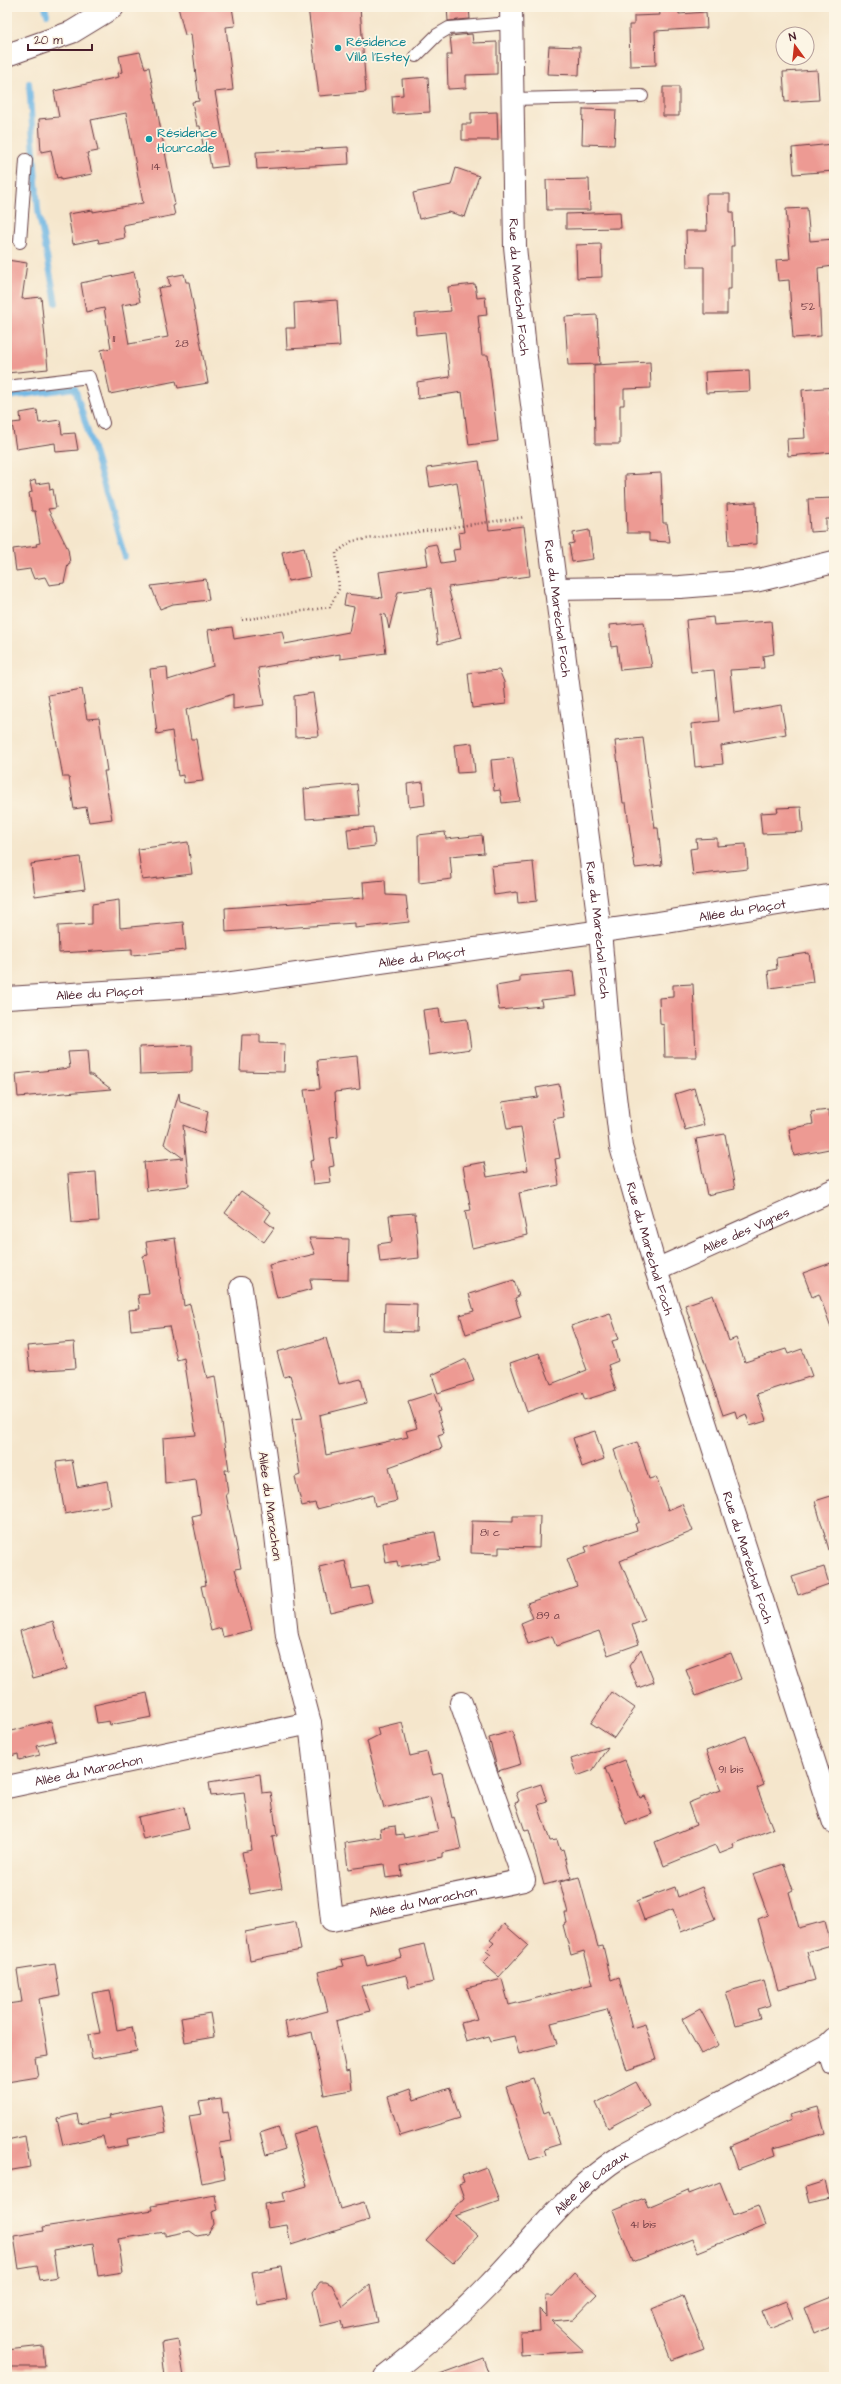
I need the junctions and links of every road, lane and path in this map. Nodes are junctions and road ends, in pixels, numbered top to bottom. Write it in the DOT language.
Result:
graph roads {
  1 [pos="113,7"];
  2 [pos="511,15"];
  3 [pos="7,55"];
  4 [pos="416,56"];
  5 [pos="642,96"];
  6 [pos="512,98"];
  7 [pos="26,160"];
  8 [pos="20,242"];
  9 [pos="7,387"];
  10 [pos="103,423"];
  11 [pos="546,514"];
  12 [pos="834,562"];
  13 [pos="555,589"];
  14 [pos="242,620"];
  15 [pos="834,895"];
  16 [pos="600,931"];
  17 [pos="7,998"];
  18 [pos="834,1190"];
  19 [pos="656,1270"];
  20 [pos="241,1288"];
  21 [pos="461,1703"];
  22 [pos="310,1723"];
  23 [pos="7,1787"];
  24 [pos="834,1823"];
  25 [pos="832,2049"];
  26 [pos="385,2377"];
  1 -- 3 [label="street"];
  2 -- 4 [label="lane"];
  2 -- 6 [label="street, Rue du Maréchal Foch"];
  5 -- 6 [label="lane"];
  6 -- 11 [label="street, Rue du Maréchal Foch"];
  7 -- 8 [label="lane"];
  9 -- 10 [label="lane"];
  11 -- 13 [label="street, Rue du Maréchal Foch"];
  11 -- 14 [label="path"];
  12 -- 13 [label="street"];
  13 -- 16 [label="street, Rue du Maréchal Foch"];
  15 -- 16 [label="street, Allée du Plaçot"];
  16 -- 17 [label="street, Allée du Plaçot"];
  16 -- 19 [label="street, Rue du Maréchal Foch"];
  18 -- 19 [label="street, Allée des Vignes"];
  19 -- 24 [label="street, Rue du Maréchal Foch"];
  20 -- 22 [label="street, Allée du Marachon"];
  21 -- 22 [label="street, Allée du Marachon"];
  22 -- 23 [label="street, Allée du Marachon"];
  25 -- 26 [label="street, Allée de Cazaux"];
}
